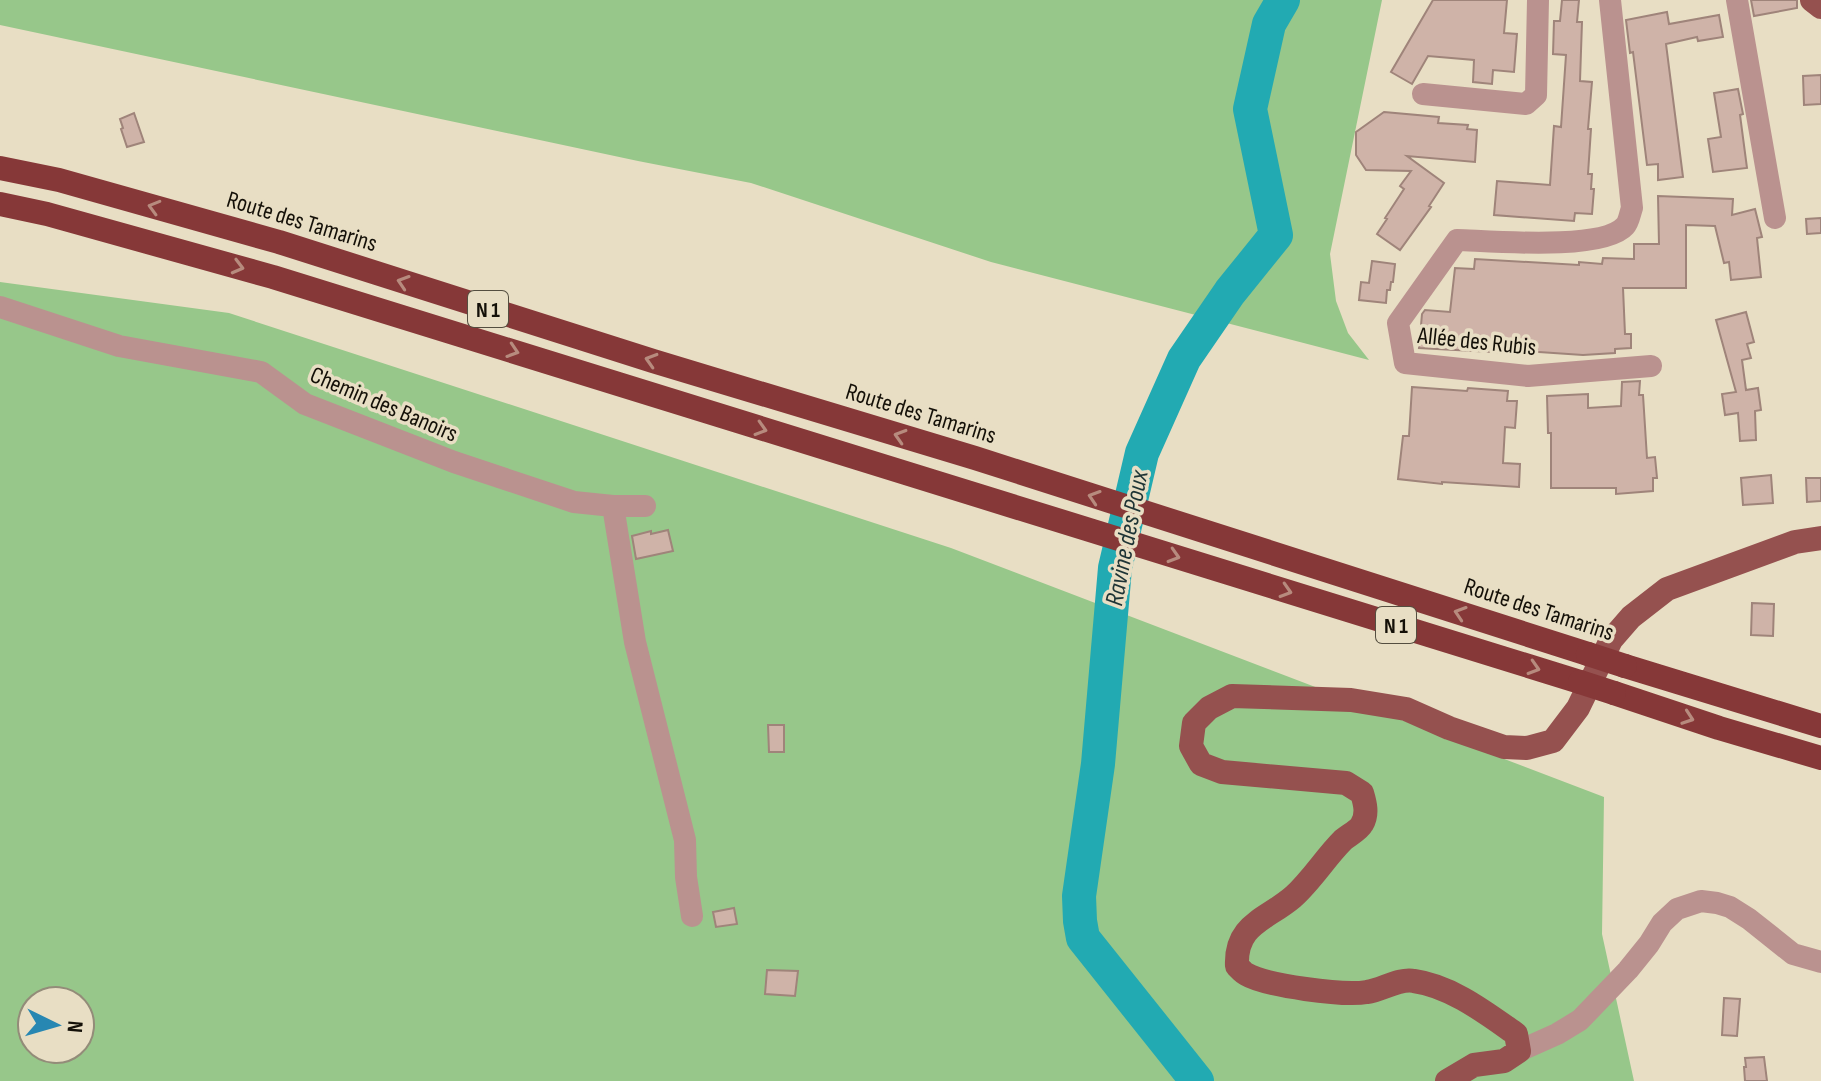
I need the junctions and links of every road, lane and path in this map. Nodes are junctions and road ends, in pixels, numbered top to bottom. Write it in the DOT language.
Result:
graph roads {
  1 [pos="1538,0"];
  2 [pos="1610,0"];
  3 [pos="1737,0"];
  4 [pos="1812,0"];
  5 [pos="1821,7"];
  6 [pos="1423,94"];
  7 [pos="0,168"];
  8 [pos="0,204"];
  9 [pos="1775,218"];
  10 [pos="0,307"];
  11 [pos="1651,366"];
  12 [pos="613,506"];
  13 [pos="645,506"];
  14 [pos="1821,538"];
  15 [pos="1821,726"];
  16 [pos="1821,758"];
  17 [pos="692,916"];
  18 [pos="1821,962"];
  19 [pos="1519,1051"];
  20 [pos="1447,1081"];
  1 -- 6 [label="street"];
  2 -- 11 [label="street, Allée des Rubis"];
  3 -- 9 [label="street"];
  4 -- 5 [label="main road"];
  15 -- 7 [label="highway, Route des Tamarins / N 1, one-way, bridge"];
  8 -- 16 [label="highway, N 1, one-way, bridge"];
  10 -- 12 [label="street, Chemin des Banoirs"];
  12 -- 13 [label="street, Chemin des Banoirs"];
  12 -- 17 [label="street"];
  14 -- 19 [label="main road"];
  18 -- 19 [label="street"];
  19 -- 20 [label="main road"];
}
